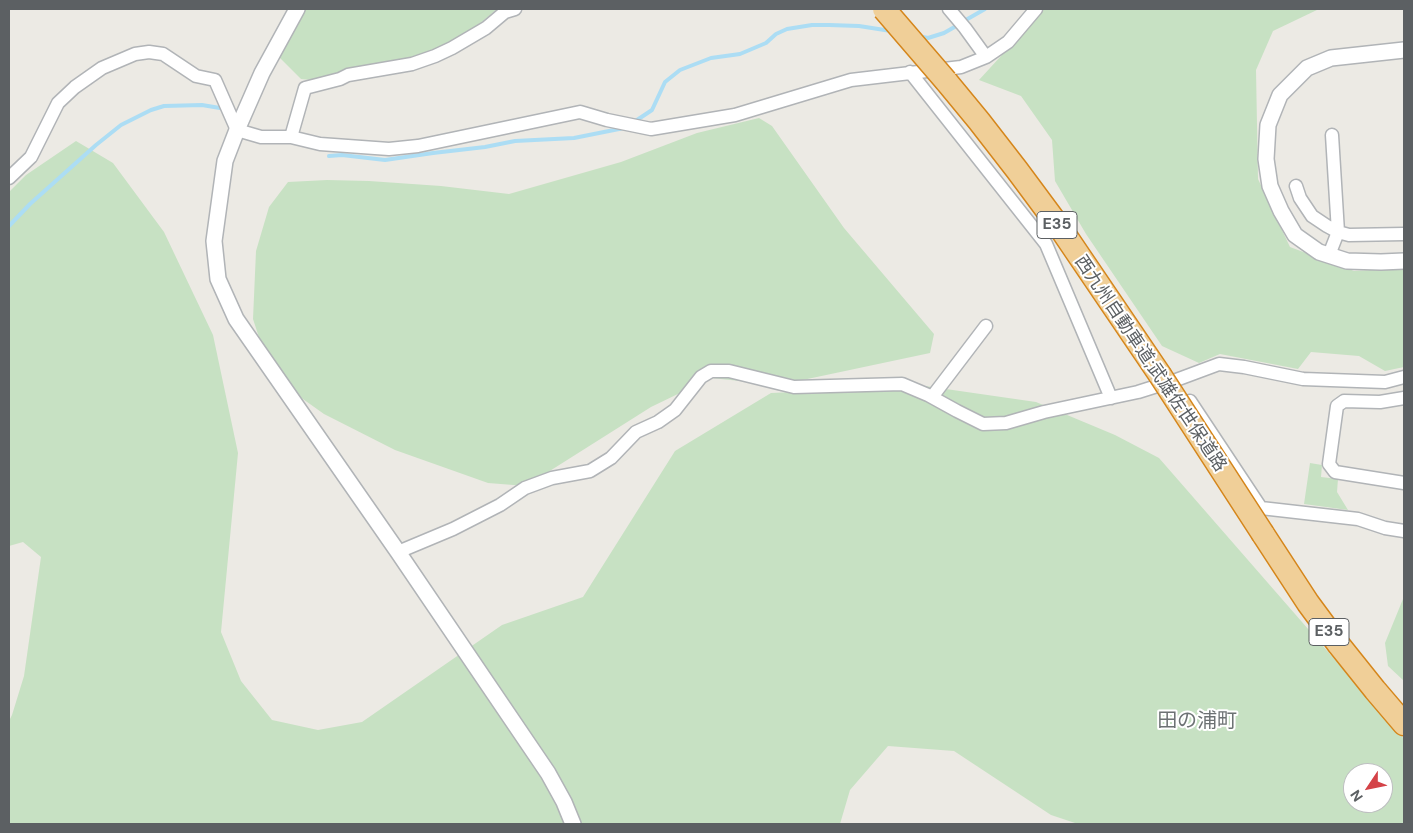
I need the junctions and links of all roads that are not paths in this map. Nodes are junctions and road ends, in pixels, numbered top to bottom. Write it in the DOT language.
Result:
graph roads {
  1 [pos="297,9"];
  2 [pos="515,9"];
  3 [pos="884,9"];
  4 [pos="949,9"];
  5 [pos="1036,9"];
  6 [pos="1404,50"];
  7 [pos="986,57"];
  8 [pos="910,72"];
  9 [pos="237,130"];
  10 [pos="1332,135"];
  11 [pos="291,137"];
  12 [pos="9,178"];
  13 [pos="1296,186"];
  14 [pos="1338,232"];
  15 [pos="1404,234"];
  16 [pos="1329,255"];
  17 [pos="1404,261"];
  18 [pos="986,326"];
  19 [pos="1404,377"];
  20 [pos="1168,378"];
  21 [pos="932,397"];
  22 [pos="1112,398"];
  23 [pos="1404,398"];
  24 [pos="1404,483"];
  25 [pos="1404,530"];
  26 [pos="1263,534"];
  27 [pos="398,552"];
  28 [pos="1404,707"];
  29 [pos="1404,724"];
  30 [pos="573,824"];
  1 -- 9 [label="street"];
  2 -- 11 [label="street"];
  3 -- 20 [label="highway, 西九州自動車道;武雄佐世保道路 / E35, bridge"];
  4 -- 7 [label="street"];
  5 -- 7 [label="street"];
  6 -- 16 [label="street"];
  7 -- 8 [label="street"];
  8 -- 11 [label="street"];
  8 -- 22 [label="street"];
  9 -- 11 [label="street"];
  9 -- 12 [label="street"];
  9 -- 27 [label="street"];
  10 -- 14 [label="street"];
  13 -- 14 [label="street"];
  14 -- 15 [label="street"];
  14 -- 16 [label="street"];
  16 -- 17 [label="street"];
  18 -- 21 [label="street"];
  19 -- 20 [label="street"];
  20 -- 22 [label="street"];
  20 -- 25 [label="street"];
  20 -- 26 [label="highway, 西九州自動車道;武雄佐世保道路 / E35, bridge"];
  21 -- 22 [label="street"];
  21 -- 27 [label="street"];
  23 -- 24 [label="street"];
  26 -- 28 [label="highway, 西九州自動車道;武雄佐世保道路 / E35"];
  26 -- 29 [label="highway, 西九州自動車道;武雄佐世保道路 / E35"];
  27 -- 30 [label="street"];
}
